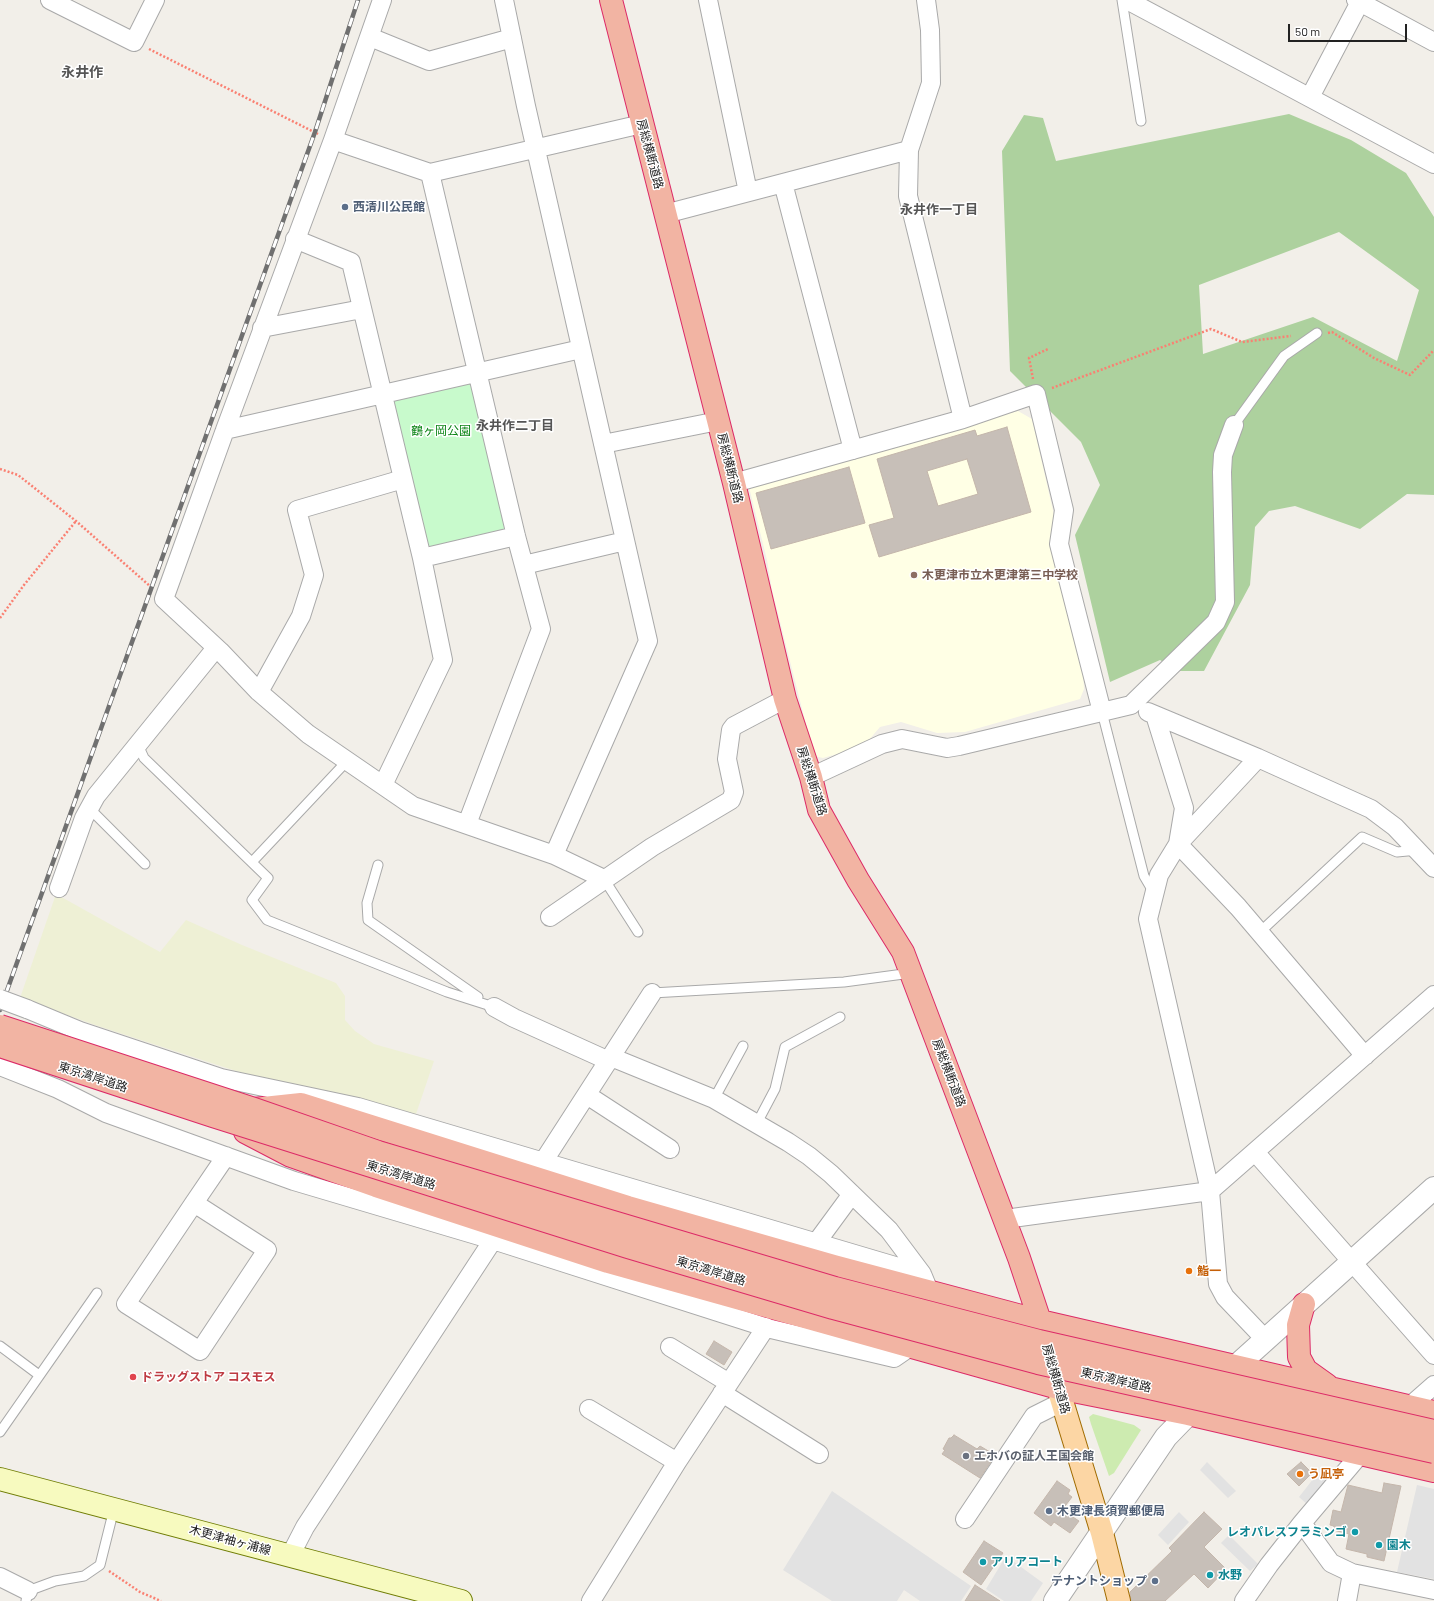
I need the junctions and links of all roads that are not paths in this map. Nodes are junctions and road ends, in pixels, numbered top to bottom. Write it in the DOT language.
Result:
graph roads {
  1 [pos="50,0"];
  2 [pos="155,0"];
  3 [pos="382,0"];
  4 [pos="504,0"];
  5 [pos="611,0"];
  6 [pos="708,0"];
  7 [pos="926,0"];
  8 [pos="1122,0"];
  9 [pos="1127,0"];
  10 [pos="1359,1"];
  11 [pos="370,37"];
  12 [pos="512,38"];
  13 [pos="1434,42"];
  14 [pos="1310,97"];
  15 [pos="1141,121"];
  16 [pos="642,124"];
  17 [pos="333,140"];
  18 [pos="536,148"];
  19 [pos="909,150"];
  20 [pos="1434,164"];
  21 [pos="430,173"];
  22 [pos="783,183"];
  23 [pos="748,192"];
  24 [pos="666,214"];
  25 [pos="296,239"];
  26 [pos="362,309"];
  27 [pos="262,328"];
  28 [pos="1317,333"];
  29 [pos="581,348"];
  30 [pos="478,372"];
  31 [pos="382,394"];
  32 [pos="963,419"];
  33 [pos="718,420"];
  34 [pos="1234,425"];
  35 [pos="225,430"];
  36 [pos="603,444"];
  37 [pos="853,450"];
  38 [pos="403,479"];
  39 [pos="734,483"];
  40 [pos="516,536"];
  41 [pos="625,541"];
  42 [pos="422,558"];
  43 [pos="524,565"];
  44 [pos="216,648"];
  45 [pos="259,692"];
  46 [pos="785,699"];
  47 [pos="1131,705"];
  48 [pos="1102,712"];
  49 [pos="1155,715"];
  50 [pos="138,745"];
  51 [pos="1258,758"];
  52 [pos="347,761"];
  53 [pos="812,777"];
  54 [pos="383,785"];
  55 [pos="89,808"];
  56 [pos="467,824"];
  57 [pos="1178,844"];
  58 [pos="1418,850"];
  59 [pos="554,855"];
  60 [pos="252,862"];
  61 [pos="145,864"];
  62 [pos="378,865"];
  63 [pos="1434,868"];
  64 [pos="604,879"];
  65 [pos="59,888"];
  66 [pos="1155,894"];
  67 [pos="550,918"];
  68 [pos="638,932"];
  69 [pos="1260,932"];
  70 [pos="911,973"];
  71 [pos="652,992"];
  72 [pos="1434,996"];
  73 [pos="0,1000"];
  74 [pos="494,1007"];
  75 [pos="840,1017"];
  76 [pos="0,1026"];
  77 [pos="0,1046"];
  78 [pos="743,1046"];
  79 [pos="1365,1056"];
  80 [pos="610,1059"];
  81 [pos="5,1068"];
  82 [pos="586,1095"];
  83 [pos="714,1099"];
  84 [pos="254,1108"];
  85 [pos="213,1116"];
  86 [pos="757,1123"];
  87 [pos="670,1149"];
  88 [pos="1255,1152"];
  89 [pos="226,1156"];
  90 [pos="543,1162"];
  91 [pos="1434,1188"];
  92 [pos="1210,1191"];
  93 [pos="852,1194"];
  94 [pos="194,1203"];
  95 [pos="1004,1219"];
  96 [pos="493,1240"];
  97 [pos="816,1243"];
  98 [pos="1350,1262"];
  99 [pos="926,1283"];
  100 [pos="97,1293"];
  101 [pos="1304,1304"];
  102 [pos="1040,1321"];
  103 [pos="766,1327"];
  104 [pos="1265,1339"];
  105 [pos="0,1346"];
  106 [pos="670,1347"];
  107 [pos="910,1347"];
  108 [pos="1434,1355"];
  109 [pos="1235,1365"];
  110 [pos="39,1375"];
  111 [pos="1434,1386"];
  112 [pos="725,1388"];
  113 [pos="1332,1388"];
  114 [pos="1060,1395"];
  115 [pos="1409,1406"];
  116 [pos="589,1409"];
  117 [pos="1434,1412"];
  118 [pos="1188,1414"];
  119 [pos="0,1432"];
  120 [pos="1434,1432"];
  121 [pos="1434,1452"];
  122 [pos="818,1454"];
  123 [pos="1359,1454"];
  124 [pos="677,1462"];
  125 [pos="1434,1471"];
  126 [pos="0,1479"];
  127 [pos="114,1509"];
  128 [pos="965,1519"];
  129 [pos="1302,1523"];
  130 [pos="1102,1533"];
  131 [pos="290,1556"];
  132 [pos="1352,1574"];
  133 [pos="0,1577"];
  134 [pos="1434,1590"];
  135 [pos="27,1596"];
  136 [pos="461,1601"];
  137 [pos="591,1601"];
  138 [pos="1055,1601"];
  139 [pos="1119,1601"];
  140 [pos="1244,1601"];
  141 [pos="1347,1601"];
  1 -- 2 [label="street"];
  3 -- 11 [label="street"];
  4 -- 12 [label="street"];
  5 -- 16 [label="highway, 房総横断道路"];
  6 -- 23 [label="street"];
  7 -- 19 [label="street"];
  8 -- 15 [label="lane"];
  9 -- 14 [label="street"];
  10 -- 13 [label="street"];
  10 -- 14 [label="street"];
  11 -- 12 [label="street"];
  11 -- 17 [label="street"];
  12 -- 18 [label="street"];
  14 -- 20 [label="street"];
  16 -- 18 [label="street"];
  16 -- 24 [label="highway, 房総横断道路"];
  17 -- 21 [label="street"];
  17 -- 25 [label="street"];
  18 -- 21 [label="street"];
  18 -- 29 [label="street"];
  19 -- 22 [label="street"];
  19 -- 32 [label="street"];
  21 -- 30 [label="street"];
  22 -- 23 [label="street"];
  22 -- 37 [label="street"];
  23 -- 24 [label="street"];
  24 -- 33 [label="highway, 房総横断道路"];
  25 -- 26 [label="street"];
  25 -- 27 [label="street"];
  26 -- 27 [label="street"];
  26 -- 31 [label="street"];
  27 -- 35 [label="street"];
  28 -- 34 [label="lane"];
  29 -- 30 [label="street"];
  29 -- 36 [label="street"];
  30 -- 31 [label="street"];
  30 -- 40 [label="street"];
  31 -- 35 [label="street"];
  31 -- 38 [label="street"];
  32 -- 37 [label="street"];
  32 -- 48 [label="street"];
  33 -- 36 [label="street"];
  33 -- 39 [label="highway, 房総横断道路"];
  34 -- 47 [label="street"];
  35 -- 44 [label="street"];
  36 -- 41 [label="street"];
  37 -- 39 [label="street"];
  38 -- 42 [label="street"];
  38 -- 45 [label="street"];
  39 -- 46 [label="highway, 房総横断道路"];
  40 -- 42 [label="street"];
  40 -- 43 [label="street"];
  41 -- 43 [label="street"];
  41 -- 59 [label="street"];
  42 -- 54 [label="street"];
  43 -- 56 [label="street"];
  44 -- 45 [label="street"];
  44 -- 50 [label="street"];
  45 -- 52 [label="street"];
  46 -- 53 [label="highway, 房総横断道路"];
  46 -- 64 [label="street"];
  47 -- 48 [label="street"];
  47 -- 49 [label="street"];
  48 -- 53 [label="street"];
  48 -- 66 [label="lane"];
  49 -- 51 [label="street"];
  49 -- 57 [label="street"];
  50 -- 55 [label="street"];
  50 -- 60 [label="lane"];
  51 -- 57 [label="street"];
  51 -- 58 [label="street"];
  52 -- 54 [label="street"];
  52 -- 60 [label="lane"];
  53 -- 70 [label="highway, 房総横断道路"];
  54 -- 56 [label="street"];
  55 -- 61 [label="lane"];
  55 -- 65 [label="street"];
  56 -- 59 [label="street"];
  57 -- 66 [label="street"];
  57 -- 69 [label="street"];
  58 -- 63 [label="street"];
  58 -- 69 [label="lane"];
  59 -- 64 [label="street"];
  60 -- 74 [label="lane"];
  62 -- 74 [label="lane"];
  64 -- 67 [label="street"];
  64 -- 68 [label="lane"];
  66 -- 92 [label="street"];
  69 -- 79 [label="street"];
  70 -- 71 [label="lane"];
  70 -- 95 [label="highway, 房総横断道路"];
  71 -- 80 [label="street"];
  72 -- 79 [label="street"];
  73 -- 90 [label="street, bridge"];
  74 -- 80 [label="street"];
  75 -- 86 [label="lane"];
  76 -- 84 [label="highway, 東京湾岸道路, bridge"];
  77 -- 85 [label="highway, 東京湾岸道路, bridge"];
  78 -- 83 [label="lane"];
  79 -- 88 [label="street"];
  80 -- 82 [label="street"];
  80 -- 83 [label="street"];
  81 -- 89 [label="street"];
  82 -- 87 [label="street"];
  82 -- 90 [label="street"];
  83 -- 86 [label="street"];
  84 -- 99 [label="highway"];
  84 -- 120 [label="highway, 東京湾岸道路, bridge"];
  85 -- 107 [label="highway"];
  85 -- 121 [label="highway, 東京湾岸道路, bridge"];
  86 -- 93 [label="street"];
  88 -- 92 [label="street"];
  88 -- 98 [label="street"];
  89 -- 94 [label="street"];
  89 -- 96 [label="street"];
  90 -- 97 [label="street"];
  91 -- 98 [label="street"];
  92 -- 95 [label="street"];
  92 -- 104 [label="street"];
  93 -- 97 [label="street"];
  93 -- 99 [label="street"];
  94 -- 94 [label="street"];
  95 -- 102 [label="highway, 房総横断道路"];
  96 -- 103 [label="street"];
  96 -- 131 [label="street"];
  97 -- 99 [label="street"];
  98 -- 101 [label="street"];
  98 -- 108 [label="street"];
  99 -- 102 [label="highway"];
  100 -- 110 [label="lane"];
  101 -- 104 [label="street"];
  101 -- 113 [label="highway"];
  102 -- 109 [label="highway"];
  102 -- 114 [label="highway, 房総横断道路"];
  103 -- 107 [label="street"];
  103 -- 112 [label="street"];
  104 -- 109 [label="street"];
  105 -- 110 [label="lane"];
  106 -- 112 [label="street"];
  107 -- 114 [label="highway"];
  109 -- 113 [label="highway"];
  109 -- 118 [label="street"];
  110 -- 119 [label="lane"];
  111 -- 115 [label="street"];
  112 -- 122 [label="street"];
  112 -- 124 [label="street"];
  113 -- 115 [label="highway"];
  114 -- 118 [label="highway"];
  114 -- 128 [label="street"];
  114 -- 130 [label="main road, 房総横断道路"];
  115 -- 117 [label="highway"];
  115 -- 123 [label="street"];
  116 -- 124 [label="street"];
  118 -- 123 [label="highway"];
  118 -- 130 [label="street"];
  123 -- 125 [label="highway"];
  123 -- 129 [label="street"];
  124 -- 137 [label="street"];
  126 -- 127 [label="main road, 木更津袖ヶ浦線"];
  127 -- 131 [label="main road, 木更津袖ヶ浦線"];
  127 -- 135 [label="lane"];
  129 -- 132 [label="street"];
  129 -- 140 [label="street"];
  130 -- 138 [label="street"];
  130 -- 139 [label="main road, 房総横断道路"];
  131 -- 136 [label="main road, 木更津袖ヶ浦線"];
  132 -- 134 [label="street"];
  132 -- 141 [label="street"];
  133 -- 135 [label="street"];
}
